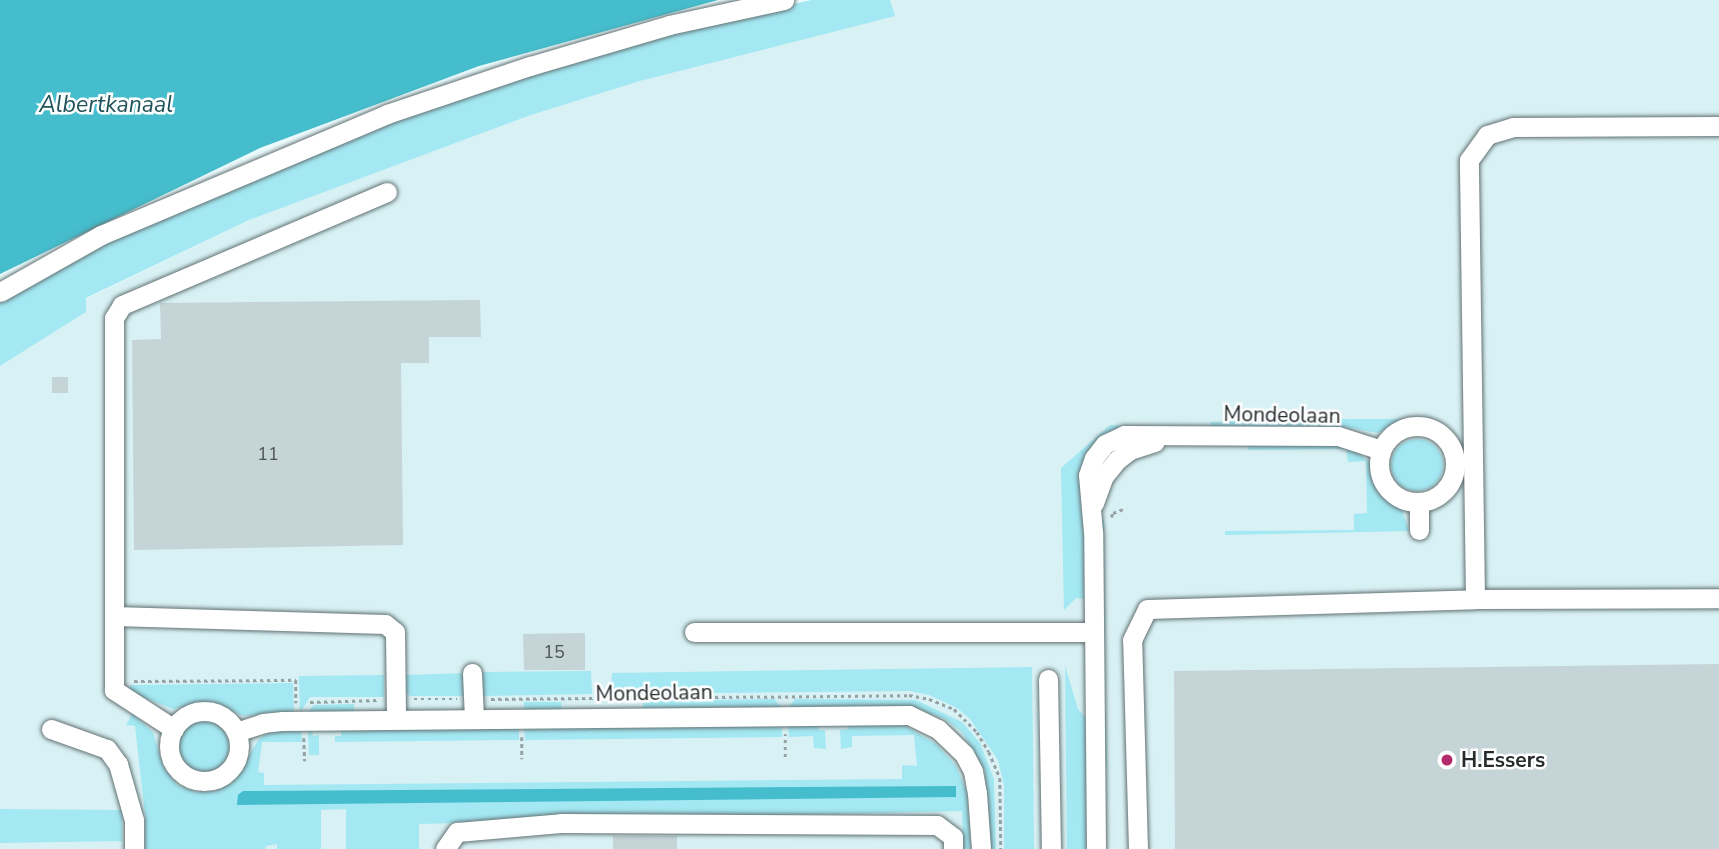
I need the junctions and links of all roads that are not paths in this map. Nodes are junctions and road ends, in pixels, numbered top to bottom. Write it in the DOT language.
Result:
graph roads {
  1 [pos="784,0"];
  2 [pos="1719,125"];
  3 [pos="387,192"];
  4 [pos="0,292"];
  5 [pos="1381,450"];
  6 [pos="1419,502"];
  7 [pos="1419,530"];
  8 [pos="1719,598"];
  9 [pos="1475,599"];
  10 [pos="114,616"];
  11 [pos="694,632"];
  12 [pos="1094,632"];
  13 [pos="472,673"];
  14 [pos="1048,679"];
  15 [pos="474,718"];
  16 [pos="396,719"];
  17 [pos="51,729"];
  18 [pos="174,729"];
  19 [pos="236,732"];
  20 [pos="134,849"];
  21 [pos="445,849"];
  22 [pos="953,849"];
  23 [pos="981,849"];
  24 [pos="1051,849"];
  25 [pos="1096,849"];
  26 [pos="1138,849"];
  1 -- 4 [label="street"];
  2 -- 9 [label="street"];
  3 -- 10 [label="street"];
  5 -- 6 [label="street"];
  5 -- 6 [label="street"];
  5 -- 12 [label="street, Mondeolaan"];
  6 -- 7 [label="street"];
  8 -- 9 [label="street"];
  9 -- 26 [label="street"];
  10 -- 16 [label="street"];
  10 -- 18 [label="street"];
  11 -- 12 [label="street"];
  12 -- 25 [label="street"];
  13 -- 15 [label="street"];
  14 -- 24 [label="street"];
  15 -- 16 [label="street, Mondeolaan"];
  15 -- 23 [label="street, Mondeolaan"];
  16 -- 19 [label="street, Mondeolaan"];
  17 -- 20 [label="street"];
  18 -- 19 [label="street"];
  18 -- 19 [label="street"];
  21 -- 22 [label="street"];
}
